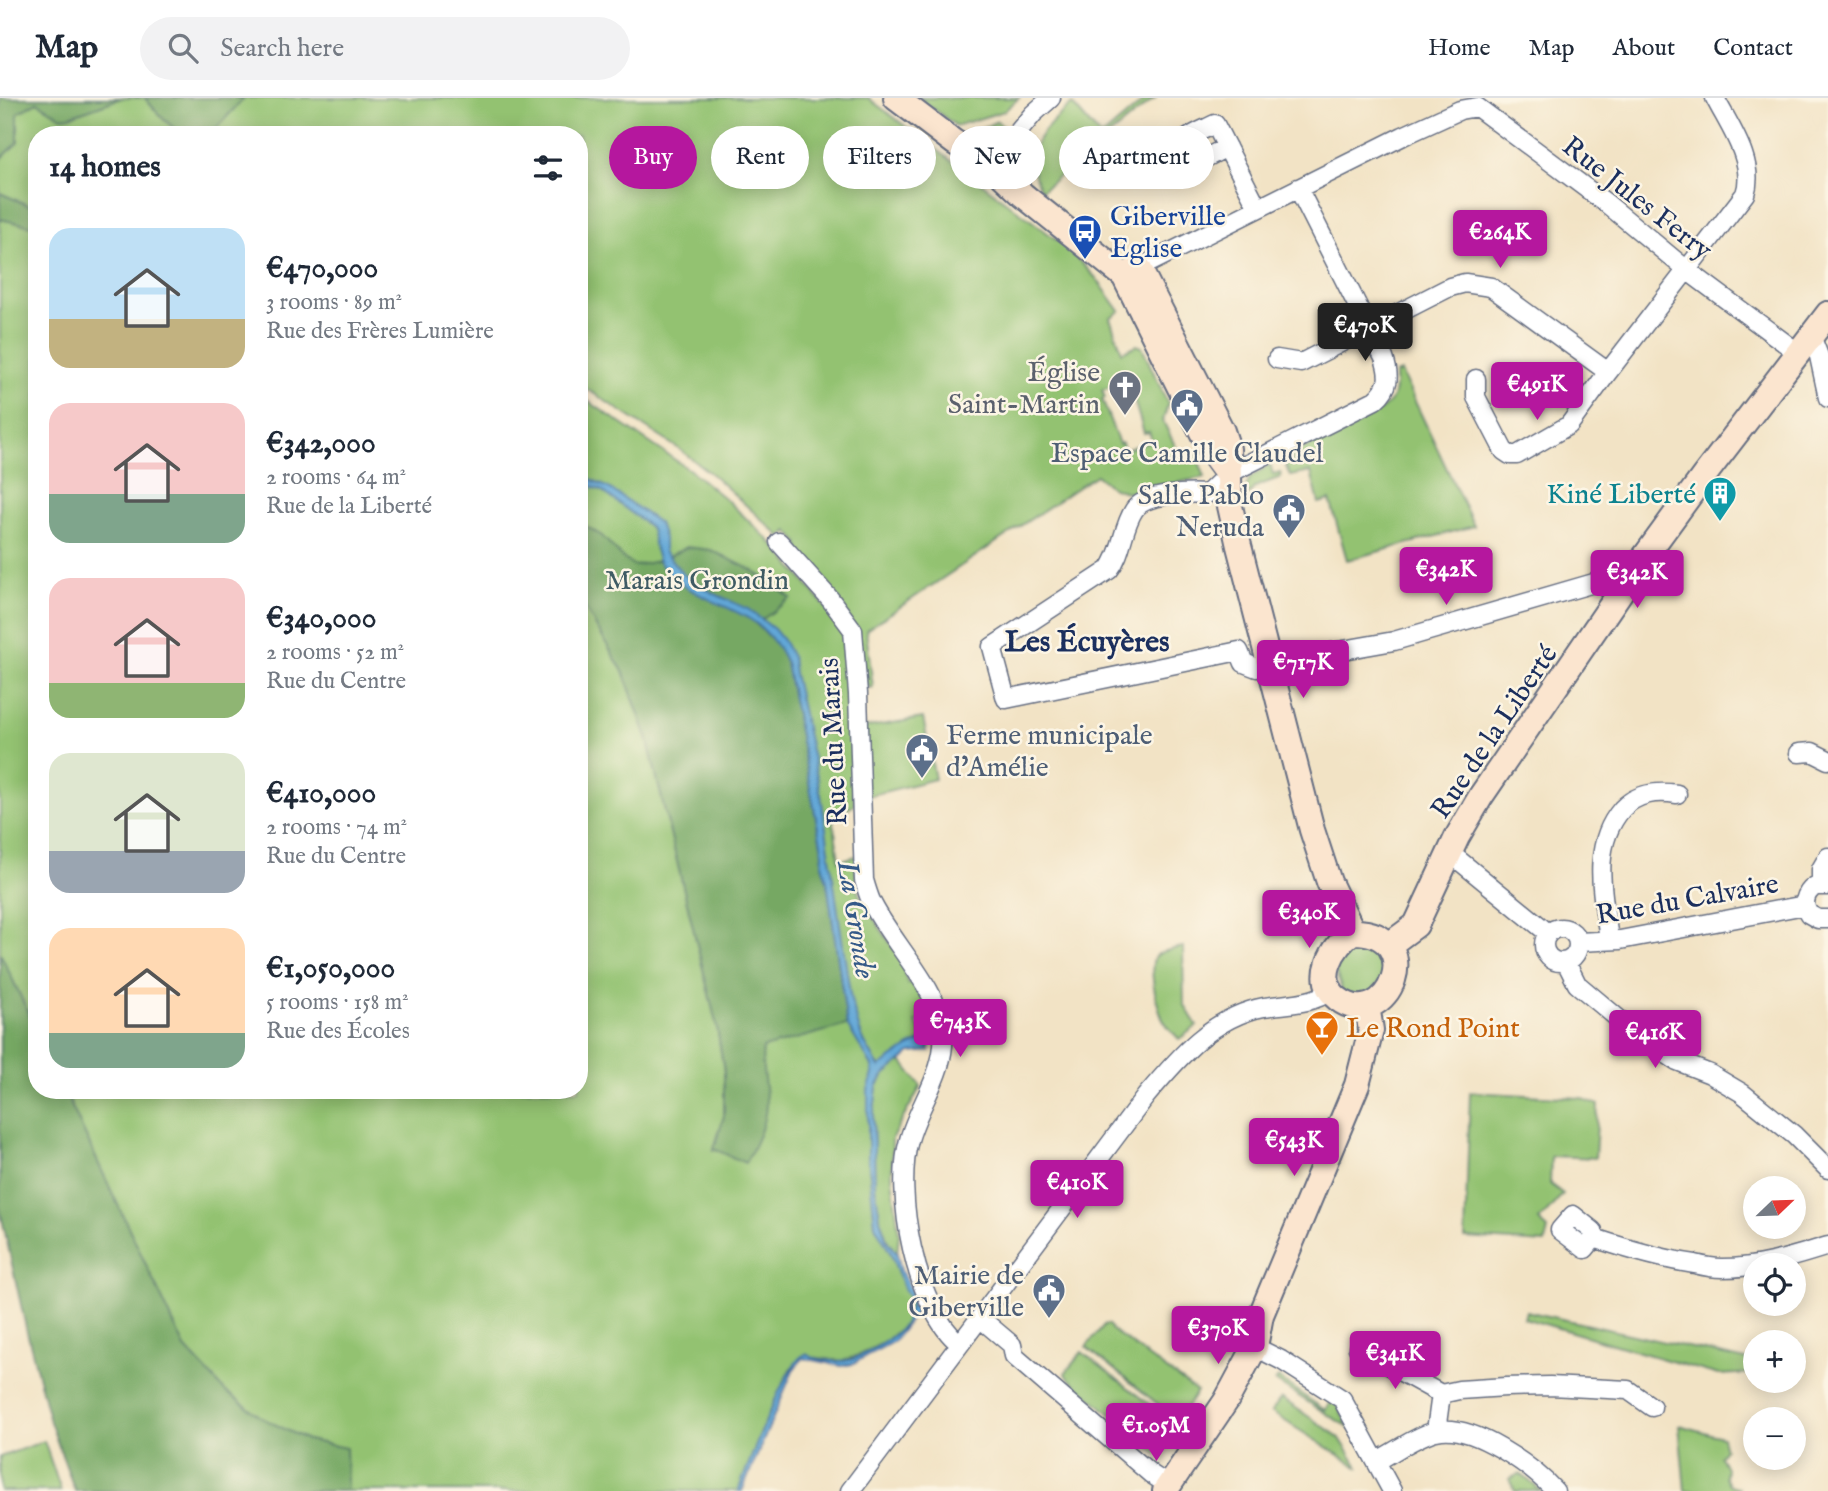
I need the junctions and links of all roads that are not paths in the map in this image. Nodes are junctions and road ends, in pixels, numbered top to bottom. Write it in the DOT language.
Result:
graph roads {
  1 [pos="896,98"];
  2 [pos="1051,98"];
  3 [pos="1715,98"];
  4 [pos="1477,103"];
  5 [pos="1023,126"];
  6 [pos="950,139"];
  7 [pos="1227,147"];
  8 [pos="1298,188"];
  9 [pos="1017,189"];
  10 [pos="1258,208"];
  11 [pos="1688,271"];
  12 [pos="1132,272"];
  13 [pos="1828,314"];
  14 [pos="1369,328"];
  15 [pos="1804,344"];
  16 [pos="1278,359"];
  17 [pos="1608,372"];
  18 [pos="1476,379"];
  19 [pos="1828,398"];
  20 [pos="1228,474"];
  21 [pos="779,542"];
  22 [pos="1630,578"];
  23 [pos="1270,665"];
  24 [pos="1799,753"];
  25 [pos="1828,760"];
  26 [pos="1677,794"];
  27 [pos="1450,853"];
  28 [pos="1828,857"];
  29 [pos="1824,886"];
  30 [pos="1805,905"];
  31 [pos="1828,919"];
  32 [pos="1353,932"];
  33 [pos="1548,933"];
  34 [pos="1609,939"];
  35 [pos="1578,942"];
  36 [pos="1389,945"];
  37 [pos="1566,962"];
  38 [pos="1331,991"];
  39 [pos="1367,1006"];
  40 [pos="1828,1169"];
  41 [pos="1594,1238"];
  42 [pos="1828,1246"];
  43 [pos="980,1318"];
  44 [pos="960,1344"];
  45 [pos="1255,1347"];
  46 [pos="1358,1348"];
  47 [pos="1441,1394"];
  48 [pos="1652,1407"];
  49 [pos="1436,1431"];
  50 [pos="1377,1461"];
  51 [pos="1166,1488"];
  52 [pos="850,1491"];
  53 [pos="1392,1491"];
  54 [pos="1555,1491"];
  1 -- 6 [label="street"];
  2 -- 5 [label="street"];
  3 -- 11 [label="street"];
  4 -- 8 [label="street, Rue Jules Ferry"];
  4 -- 11 [label="street, Rue Jules Ferry"];
  7 -- 10 [label="street"];
  8 -- 10 [label="street, Rue Jules Ferry"];
  8 -- 14 [label="street"];
  9 -- 12 [label="street"];
  10 -- 12 [label="street, Rue Jules Ferry"];
  11 -- 15 [label="street, Rue Jules Ferry"];
  11 -- 17 [label="street"];
  12 -- 20 [label="street"];
  13 -- 15 [label="street, Rue de la Liberté"];
  14 -- 16 [label="street"];
  14 -- 17 [label="street"];
  14 -- 20 [label="street"];
  15 -- 19 [label="street"];
  15 -- 22 [label="street, Rue de la Liberté"];
  17 -- 18 [label="street"];
  20 -- 23 [label="street"];
  20 -- 23 [label="street"];
  21 -- 44 [label="street, Rue du Marais"];
  22 -- 23 [label="street"];
  22 -- 27 [label="street, Rue de la Liberté"];
  23 -- 32 [label="street"];
  24 -- 25 [label="street"];
  26 -- 34 [label="street"];
  27 -- 33 [label="street, Rue du Calvaire"];
  27 -- 36 [label="street, Rue de la Liberté"];
  28 -- 29 [label="street"];
  29 -- 30 [label="street, Rue du Calvaire"];
  30 -- 31 [label="street, Rue du Calvaire"];
  30 -- 34 [label="street, Rue du Calvaire"];
  32 -- 36 [label="street"];
  32 -- 38 [label="street"];
  33 -- 35 [label="street, Rue du Calvaire"];
  33 -- 37 [label="street"];
  34 -- 35 [label="street, Rue du Calvaire"];
  35 -- 37 [label="street, Rue du Calvaire"];
  36 -- 39 [label="street"];
  37 -- 40 [label="street"];
  38 -- 39 [label="street"];
  38 -- 43 [label="street"];
  39 -- 45 [label="street"];
  41 -- 42 [label="street"];
  43 -- 44 [label="street"];
  43 -- 51 [label="street"];
  44 -- 52 [label="street"];
  45 -- 50 [label="street"];
  45 -- 51 [label="street"];
  46 -- 47 [label="street"];
  47 -- 48 [label="street"];
  47 -- 49 [label="street"];
  49 -- 50 [label="street"];
  49 -- 54 [label="street"];
  50 -- 53 [label="street"];
}
